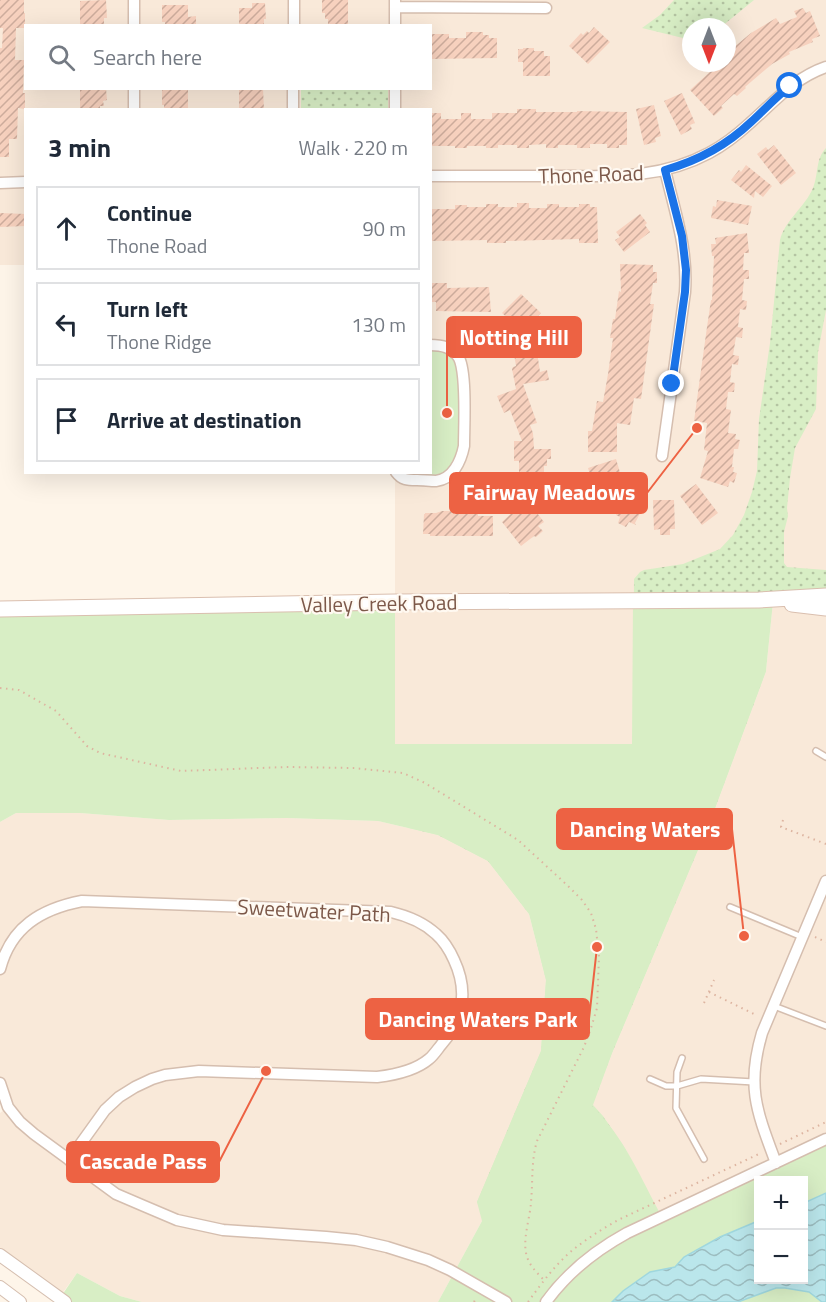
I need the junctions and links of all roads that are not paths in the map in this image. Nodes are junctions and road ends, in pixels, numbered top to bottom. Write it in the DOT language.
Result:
graph roads {
  1 [pos="134,0"];
  2 [pos="294,0"];
  3 [pos="395,4"];
  4 [pos="546,8"];
  5 [pos="134,24"];
  6 [pos="294,24"];
  7 [pos="395,24"];
  8 [pos="826,67"];
  9 [pos="134,90"];
  10 [pos="293,90"];
  11 [pos="395,90"];
  12 [pos="134,108"];
  13 [pos="293,108"];
  14 [pos="395,108"];
  15 [pos="665,170"];
  16 [pos="432,176"];
  17 [pos="24,182"];
  18 [pos="0,183"];
  19 [pos="432,345"];
  20 [pos="662,456"];
  21 [pos="398,474"];
  22 [pos="826,596"];
  23 [pos="759,600"];
  24 [pos="826,608"];
  25 [pos="0,609"];
  26 [pos="816,751"];
  27 [pos="826,757"];
  28 [pos="826,881"];
  29 [pos="730,907"];
  30 [pos="802,937"];
  31 [pos="0,969"];
  32 [pos="774,1005"];
  33 [pos="826,1026"];
  34 [pos="682,1058"];
  35 [pos="650,1079"];
  36 [pos="754,1082"];
  37 [pos="0,1083"];
  38 [pos="677,1086"];
  39 [pos="4,1110"];
  40 [pos="826,1139"];
  41 [pos="704,1159"];
  42 [pos="69,1160"];
  43 [pos="776,1163"];
  44 [pos="0,1255"];
  45 [pos="0,1287"];
  46 [pos="20,1302"];
  47 [pos="65,1302"];
  48 [pos="506,1302"];
  49 [pos="546,1302"];
  1 -- 5 [label="street"];
  2 -- 6 [label="street"];
  3 -- 4 [label="street"];
  3 -- 7 [label="street"];
  8 -- 15 [label="street, Thone Road"];
  9 -- 12 [label="street"];
  10 -- 13 [label="street"];
  11 -- 14 [label="street"];
  15 -- 16 [label="street, Thone Road"];
  15 -- 20 [label="street"];
  17 -- 18 [label="street"];
  19 -- 21 [label="street"];
  22 -- 23 [label="main road, Valley Creek Road"];
  23 -- 24 [label="main road, Valley Creek Road"];
  23 -- 25 [label="main road, Valley Creek Road"];
  26 -- 27 [label="lane"];
  28 -- 30 [label="street"];
  29 -- 30 [label="lane"];
  30 -- 32 [label="street"];
  31 -- 42 [label="street, Sweetwater Path"];
  32 -- 33 [label="lane"];
  32 -- 36 [label="street"];
  34 -- 38 [label="lane"];
  35 -- 38 [label="lane"];
  36 -- 38 [label="lane"];
  36 -- 43 [label="street"];
  37 -- 39 [label="street"];
  38 -- 41 [label="lane"];
  39 -- 42 [label="street"];
  40 -- 43 [label="street"];
  42 -- 48 [label="street"];
  43 -- 49 [label="street"];
  44 -- 47 [label="street"];
  45 -- 46 [label="street"];
}
